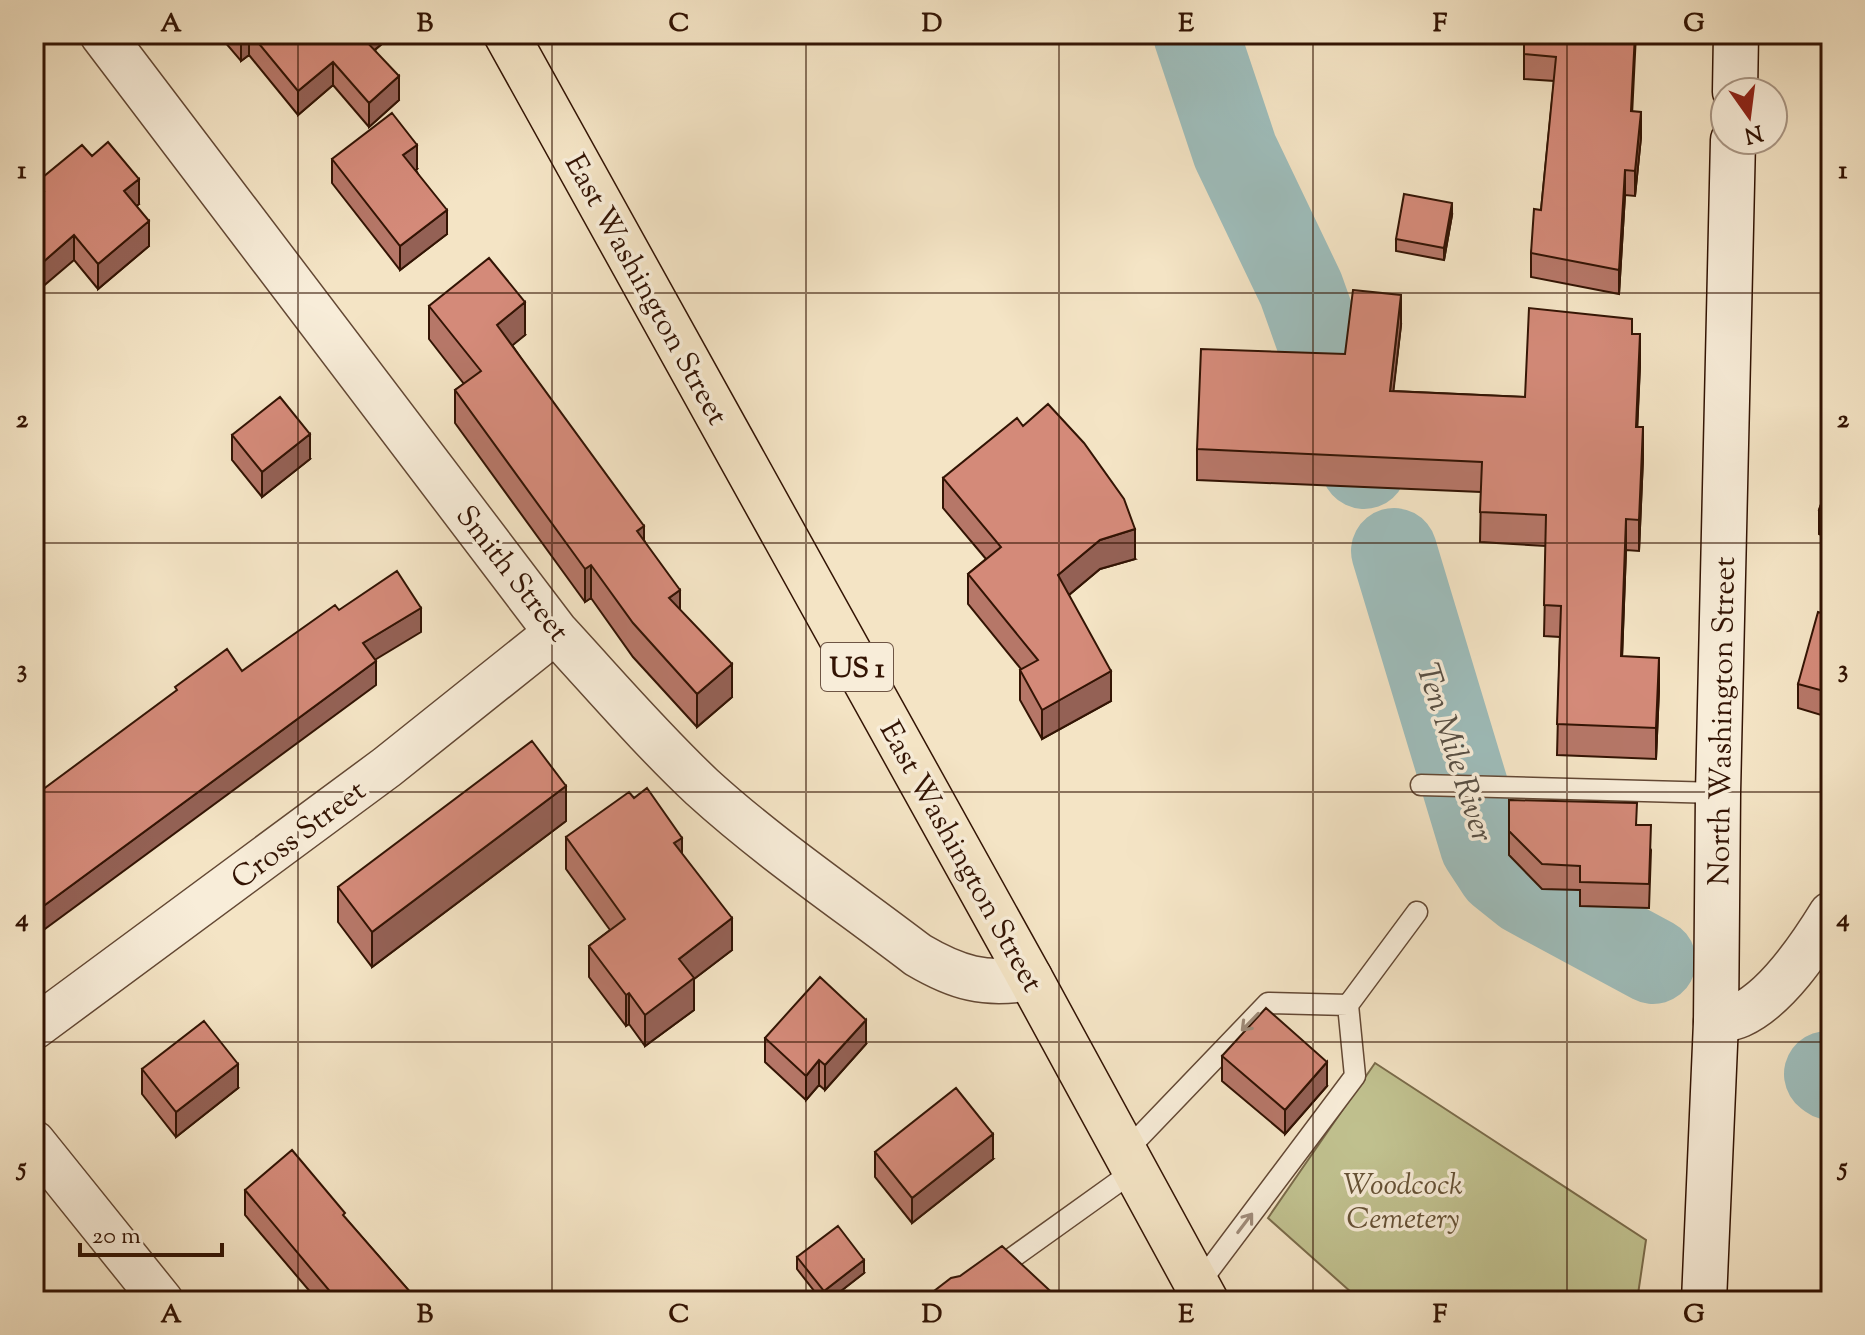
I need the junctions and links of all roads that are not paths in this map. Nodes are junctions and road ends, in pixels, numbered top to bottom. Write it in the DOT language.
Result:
graph roads {
  1 [pos="102,34"];
  2 [pos="506,34"];
  3 [pos="1736,34"];
  4 [pos="1735,76"];
  5 [pos="1733,156"];
  6 [pos="556,632"];
  7 [pos="1421,785"];
  8 [pos="1718,793"];
  9 [pos="1417,912"];
  10 [pos="1831,914"];
  11 [pos="1030,978"];
  12 [pos="1348,1005"];
  13 [pos="1716,1022"];
  14 [pos="34,1028"];
  15 [pos="34,1142"];
  16 [pos="1130,1161"];
  17 [pos="1202,1293"];
  18 [pos="162,1301"];
  19 [pos="952,1301"];
  20 [pos="1704,1301"];
  1 -- 6 [label="street, Smith Street"];
  2 -- 11 [label="main road, East Washington Street / US 1"];
  3 -- 4 [label="street"];
  5 -- 8 [label="street, North Washington Street"];
  6 -- 11 [label="street, Smith Street"];
  6 -- 14 [label="street, Cross Street"];
  7 -- 8 [label="lane"];
  8 -- 13 [label="street, North Washington Street"];
  9 -- 12 [label="lane"];
  10 -- 13 [label="street"];
  11 -- 16 [label="main road, East Washington Street / US 1"];
  12 -- 16 [label="lane, one-way"];
  17 -- 12 [label="lane, one-way"];
  13 -- 20 [label="street, North Washington Street"];
  15 -- 18 [label="street"];
  16 -- 17 [label="main road, East Washington Street / US 1"];
  16 -- 19 [label="lane"];
}
